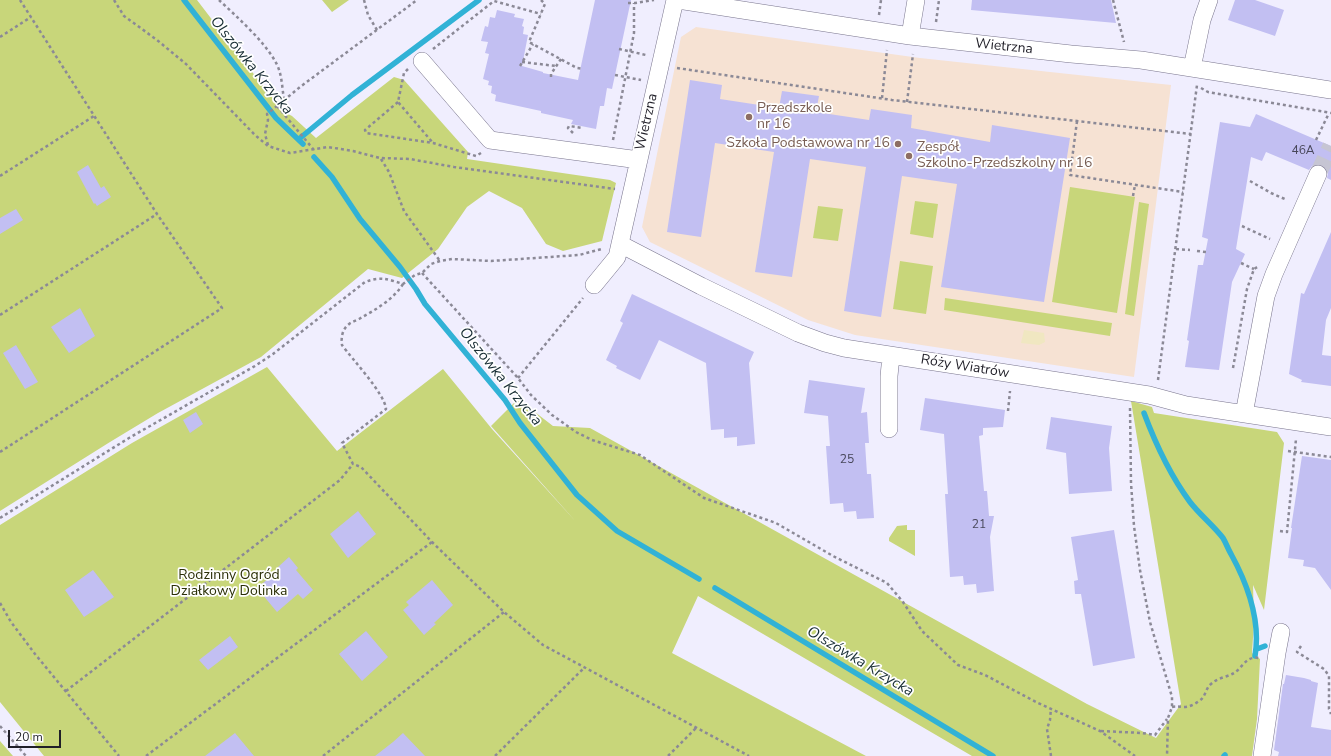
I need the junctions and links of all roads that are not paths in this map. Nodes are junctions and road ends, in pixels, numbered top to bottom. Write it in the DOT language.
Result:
graph roads {
  1 [pos="674,0"];
  2 [pos="678,0"];
  3 [pos="916,0"];
  4 [pos="1209,0"];
  5 [pos="910,36"];
  6 [pos="427,55"];
  7 [pos="1192,75"];
  8 [pos="1331,90"];
  9 [pos="639,160"];
  10 [pos="1318,174"];
  11 [pos="620,244"];
  12 [pos="594,285"];
  13 [pos="891,356"];
  14 [pos="1244,414"];
  15 [pos="1331,427"];
  16 [pos="889,429"];
  17 [pos="1281,632"];
  18 [pos="1262,756"];
  1 -- 9 [label="street, Wietrzna"];
  2 -- 5 [label="street, Wietrzna"];
  3 -- 5 [label="street"];
  4 -- 7 [label="street"];
  5 -- 7 [label="street, Wietrzna"];
  6 -- 9 [label="street"];
  7 -- 8 [label="street, Wietrzna"];
  9 -- 11 [label="street, Wietrzna"];
  10 -- 14 [label="street"];
  11 -- 12 [label="street, Wietrzna"];
  11 -- 13 [label="street, Róży Wiatrów"];
  13 -- 14 [label="street, Róży Wiatrów"];
  13 -- 16 [label="street"];
  14 -- 15 [label="street, Róży Wiatrów"];
  17 -- 18 [label="street"];
}
